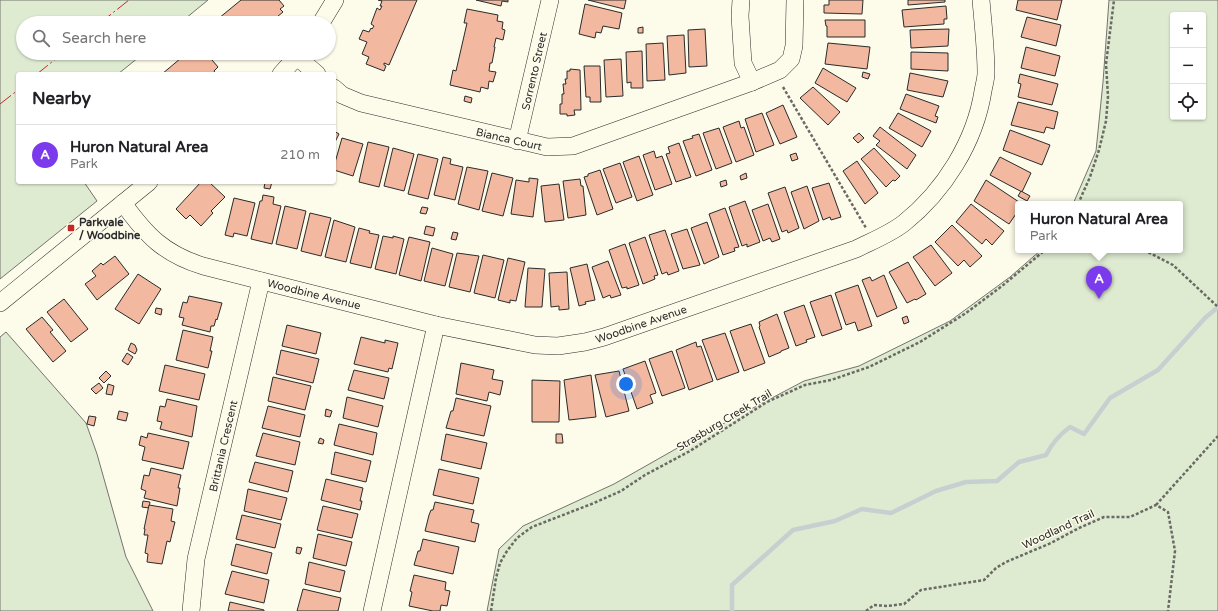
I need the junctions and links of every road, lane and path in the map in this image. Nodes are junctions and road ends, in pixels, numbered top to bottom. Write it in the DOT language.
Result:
graph roads {
  1 [pos="335,0"];
  2 [pos="550,0"];
  3 [pos="741,0"];
  4 [pos="795,0"];
  5 [pos="981,0"];
  6 [pos="1114,0"];
  7 [pos="325,16"];
  8 [pos="294,60"];
  9 [pos="303,60"];
  10 [pos="283,72"];
  11 [pos="315,72"];
  12 [pos="752,82"];
  13 [pos="783,87"];
  14 [pos="336,90"];
  15 [pos="517,141"];
  16 [pos="147,184"];
  17 [pos="1079,201"];
  18 [pos="123,203"];
  19 [pos="873,241"];
  20 [pos="1041,253"];
  21 [pos="1150,253"];
  22 [pos="262,281"];
  23 [pos="0,303"];
  24 [pos="1218,308"];
  25 [pos="436,324"];
  26 [pos="1218,436"];
  27 [pos="1156,505"];
  28 [pos="191,611"];
  29 [pos="372,611"];
  30 [pos="491,611"];
  31 [pos="866,611"];
  32 [pos="1168,611"];
  1 -- 7 [label="street"];
  2 -- 15 [label="street, Sorrento Street"];
  3 -- 12 [label="street"];
  4 -- 12 [label="street, Bianca Court"];
  5 -- 19 [label="street, Woodbine Avenue"];
  6 -- 17 [label="path"];
  8 -- 10 [label="street"];
  9 -- 11 [label="street"];
  12 -- 15 [label="street, Bianca Court"];
  13 -- 19 [label="path"];
  14 -- 15 [label="street, Bianca Court"];
  16 -- 18 [label="street"];
  18 -- 22 [label="street, Woodbine Avenue"];
  18 -- 23 [label="street"];
  19 -- 25 [label="street, Woodbine Avenue"];
  20 -- 30 [label="path, Strasburg Creek Trail"];
  21 -- 24 [label="path"];
  22 -- 25 [label="street, Woodbine Avenue"];
  22 -- 28 [label="street, Brittania Crescent"];
  25 -- 29 [label="street"];
  26 -- 27 [label="path"];
  27 -- 31 [label="path, Woodland Trail"];
  27 -- 32 [label="path"];
}
